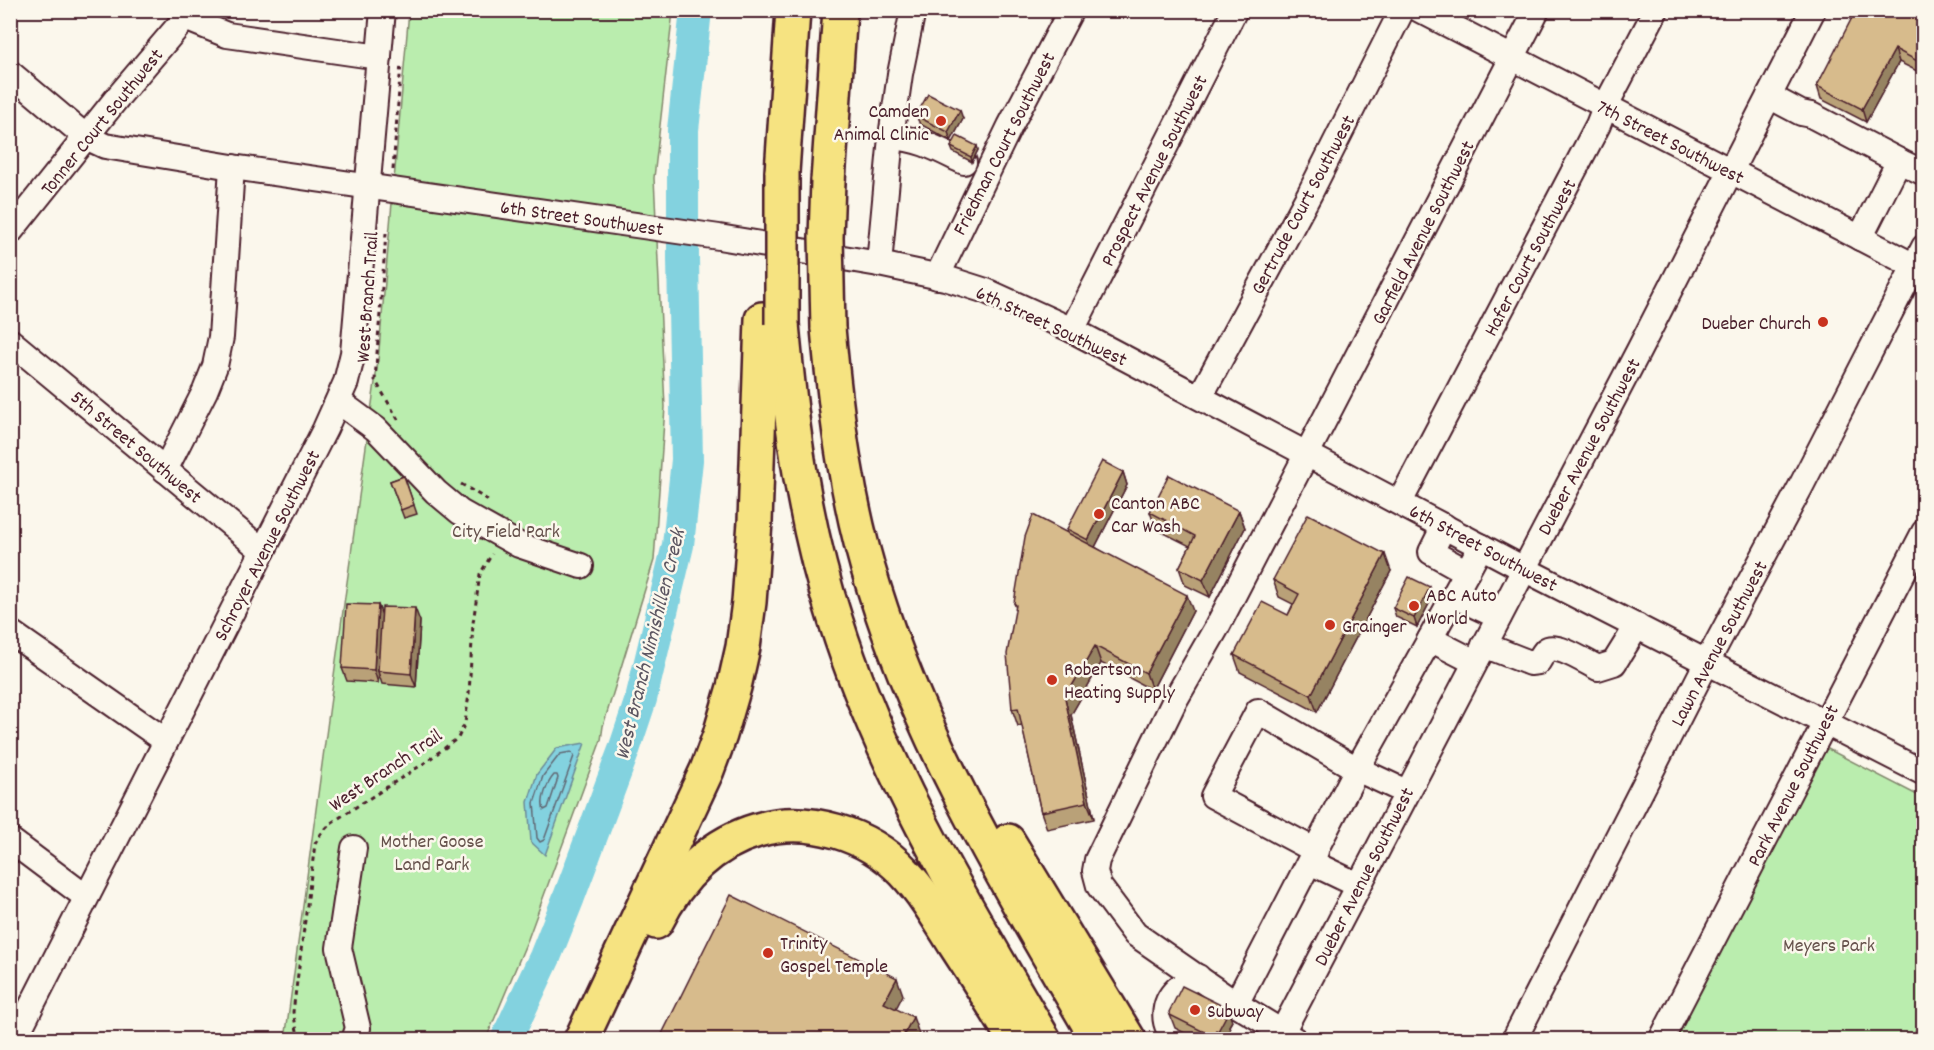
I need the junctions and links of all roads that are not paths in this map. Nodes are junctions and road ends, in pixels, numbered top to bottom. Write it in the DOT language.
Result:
graph roads {
  1 [pos="383,10"];
  2 [pos="773,10"];
  3 [pos="793,10"];
  4 [pos="840,10"];
  5 [pos="914,10"];
  6 [pos="1071,10"];
  7 [pos="1235,10"];
  8 [pos="1402,10"];
  9 [pos="1420,10"];
  10 [pos="1537,10"];
  11 [pos="1656,10"];
  12 [pos="1813,10"];
  13 [pos="188,14"];
  14 [pos="390,57"];
  15 [pos="1512,58"];
  16 [pos="10,73"];
  17 [pos="1769,96"];
  18 [pos="1605,107"];
  19 [pos="86,137"];
  20 [pos="891,137"];
  21 [pos="1899,161"];
  22 [pos="964,162"];
  23 [pos="232,167"];
  24 [pos="772,171"];
  25 [pos="1730,172"];
  26 [pos="1923,173"];
  27 [pos="368,186"];
  28 [pos="10,232"];
  29 [pos="1860,238"];
  30 [pos="1920,261"];
  31 [pos="879,264"];
  32 [pos="937,276"];
  33 [pos="772,321"];
  34 [pos="1072,330"];
  35 [pos="10,341"];
  36 [pos="1200,397"];
  37 [pos="338,401"];
  38 [pos="1307,454"];
  39 [pos="165,470"];
  40 [pos="1400,502"];
  41 [pos="1444,526"];
  42 [pos="1923,532"];
  43 [pos="1481,546"];
  44 [pos="263,551"];
  45 [pos="581,566"];
  46 [pos="1524,569"];
  47 [pos="1467,572"];
  48 [pos="1454,596"];
  49 [pos="1499,617"];
  50 [pos="1637,626"];
  51 [pos="10,632"];
  52 [pos="1430,639"];
  53 [pos="1479,653"];
  54 [pos="1707,662"];
  55 [pos="922,716"];
  56 [pos="1825,722"];
  57 [pos="166,741"];
  58 [pos="1357,769"];
  59 [pos="1923,773"];
  60 [pos="1406,792"];
  61 [pos="10,840"];
  62 [pos="354,848"];
  63 [pos="1313,857"];
  64 [pos="1358,885"];
  65 [pos="86,897"];
  66 [pos="1198,977"];
  67 [pos="1236,1004"];
  68 [pos="1285,1037"];
  69 [pos="14,1040"];
  70 [pos="354,1040"];
  71 [pos="581,1040"];
  72 [pos="599,1040"];
  73 [pos="1015,1040"];
  74 [pos="1044,1040"];
  75 [pos="1098,1040"];
  76 [pos="1129,1040"];
  77 [pos="1179,1040"];
  78 [pos="1514,1040"];
  79 [pos="1661,1040"];
  1 -- 14 [label="street, Schroyer Avenue Southwest"];
  2 -- 24 [label="highway"];
  3 -- 24 [label="highway"];
  4 -- 55 [label="highway, bridge"];
  5 -- 20 [label="street"];
  6 -- 32 [label="street, Friedman Court Southwest"];
  7 -- 34 [label="street, Prospect Avenue Southwest"];
  8 -- 36 [label="street, Gertrude Court Southwest"];
  9 -- 15 [label="street, 7th Street Southwest"];
  10 -- 15 [label="street, Garfield Avenue Southwest"];
  11 -- 18 [label="street, Hafer Court Southwest"];
  12 -- 17 [label="street, Dueber Avenue Southwest"];
  13 -- 14 [label="street"];
  13 -- 19 [label="street, Tonner Court Southwest"];
  14 -- 27 [label="street, Schroyer Avenue Southwest"];
  15 -- 18 [label="street, 7th Street Southwest"];
  15 -- 38 [label="street, Garfield Avenue Southwest"];
  16 -- 19 [label="street, 6th Street Southwest"];
  17 -- 21 [label="street"];
  17 -- 25 [label="street, Dueber Avenue Southwest"];
  18 -- 25 [label="street, 7th Street Southwest"];
  18 -- 40 [label="street, Hafer Court Southwest"];
  19 -- 23 [label="street, 6th Street Southwest"];
  19 -- 28 [label="street, Tonner Court Southwest"];
  20 -- 22 [label="street"];
  20 -- 31 [label="street"];
  21 -- 26 [label="street"];
  21 -- 29 [label="street"];
  23 -- 27 [label="street, 6th Street Southwest"];
  23 -- 39 [label="street"];
  24 -- 33 [label="highway, bridge"];
  25 -- 29 [label="street, 7th Street Southwest"];
  25 -- 46 [label="street, Dueber Avenue Southwest"];
  27 -- 31 [label="street, 6th Street Southwest"];
  27 -- 37 [label="street, Schroyer Avenue Southwest"];
  29 -- 30 [label="street, 7th Street Southwest"];
  30 -- 54 [label="street, Lawn Avenue Southwest"];
  31 -- 32 [label="street, 6th Street Southwest"];
  32 -- 34 [label="street, 6th Street Southwest"];
  33 -- 71 [label="highway"];
  33 -- 74 [label="highway"];
  34 -- 36 [label="street, 6th Street Southwest"];
  35 -- 39 [label="street, 5th Street Southwest"];
  36 -- 38 [label="street, 6th Street Southwest"];
  37 -- 44 [label="street, Schroyer Avenue Southwest"];
  37 -- 45 [label="street"];
  38 -- 40 [label="street, 6th Street Southwest"];
  38 -- 66 [label="street, Garfield Avenue Southwest"];
  39 -- 44 [label="street, 5th Street Southwest"];
  40 -- 41 [label="street, 6th Street Southwest"];
  41 -- 43 [label="street, 6th Street Southwest"];
  41 -- 47 [label="street"];
  42 -- 56 [label="street, Park Avenue Southwest"];
  43 -- 46 [label="street, 6th Street Southwest"];
  43 -- 47 [label="street"];
  44 -- 57 [label="street, Schroyer Avenue Southwest"];
  46 -- 49 [label="street, Dueber Avenue Southwest"];
  46 -- 50 [label="street, 6th Street Southwest"];
  47 -- 48 [label="street"];
  48 -- 49 [label="street"];
  48 -- 52 [label="street"];
  49 -- 53 [label="street, Dueber Avenue Southwest"];
  50 -- 53 [label="street"];
  50 -- 54 [label="street, 6th Street Southwest"];
  51 -- 57 [label="street"];
  52 -- 53 [label="street"];
  52 -- 58 [label="street"];
  53 -- 60 [label="street, Dueber Avenue Southwest"];
  54 -- 56 [label="street, 6th Street Southwest"];
  54 -- 78 [label="street, Lawn Avenue Southwest"];
  55 -- 75 [label="highway"];
  55 -- 76 [label="highway"];
  56 -- 59 [label="street, 6th Street Southwest"];
  56 -- 79 [label="street, Park Avenue Southwest"];
  57 -- 65 [label="street, Schroyer Avenue Southwest"];
  58 -- 60 [label="street"];
  58 -- 63 [label="street"];
  58 -- 63 [label="street"];
  60 -- 64 [label="street, Dueber Avenue Southwest"];
  61 -- 65 [label="street"];
  62 -- 70 [label="street"];
  63 -- 64 [label="street"];
  63 -- 67 [label="street"];
  64 -- 68 [label="street, Dueber Avenue Southwest"];
  65 -- 69 [label="street, Schroyer Avenue Southwest"];
  66 -- 67 [label="street, Garfield Avenue Southwest"];
  66 -- 77 [label="street"];
  67 -- 68 [label="street, Garfield Avenue Southwest"];
  72 -- 73 [label="highway"];
}
